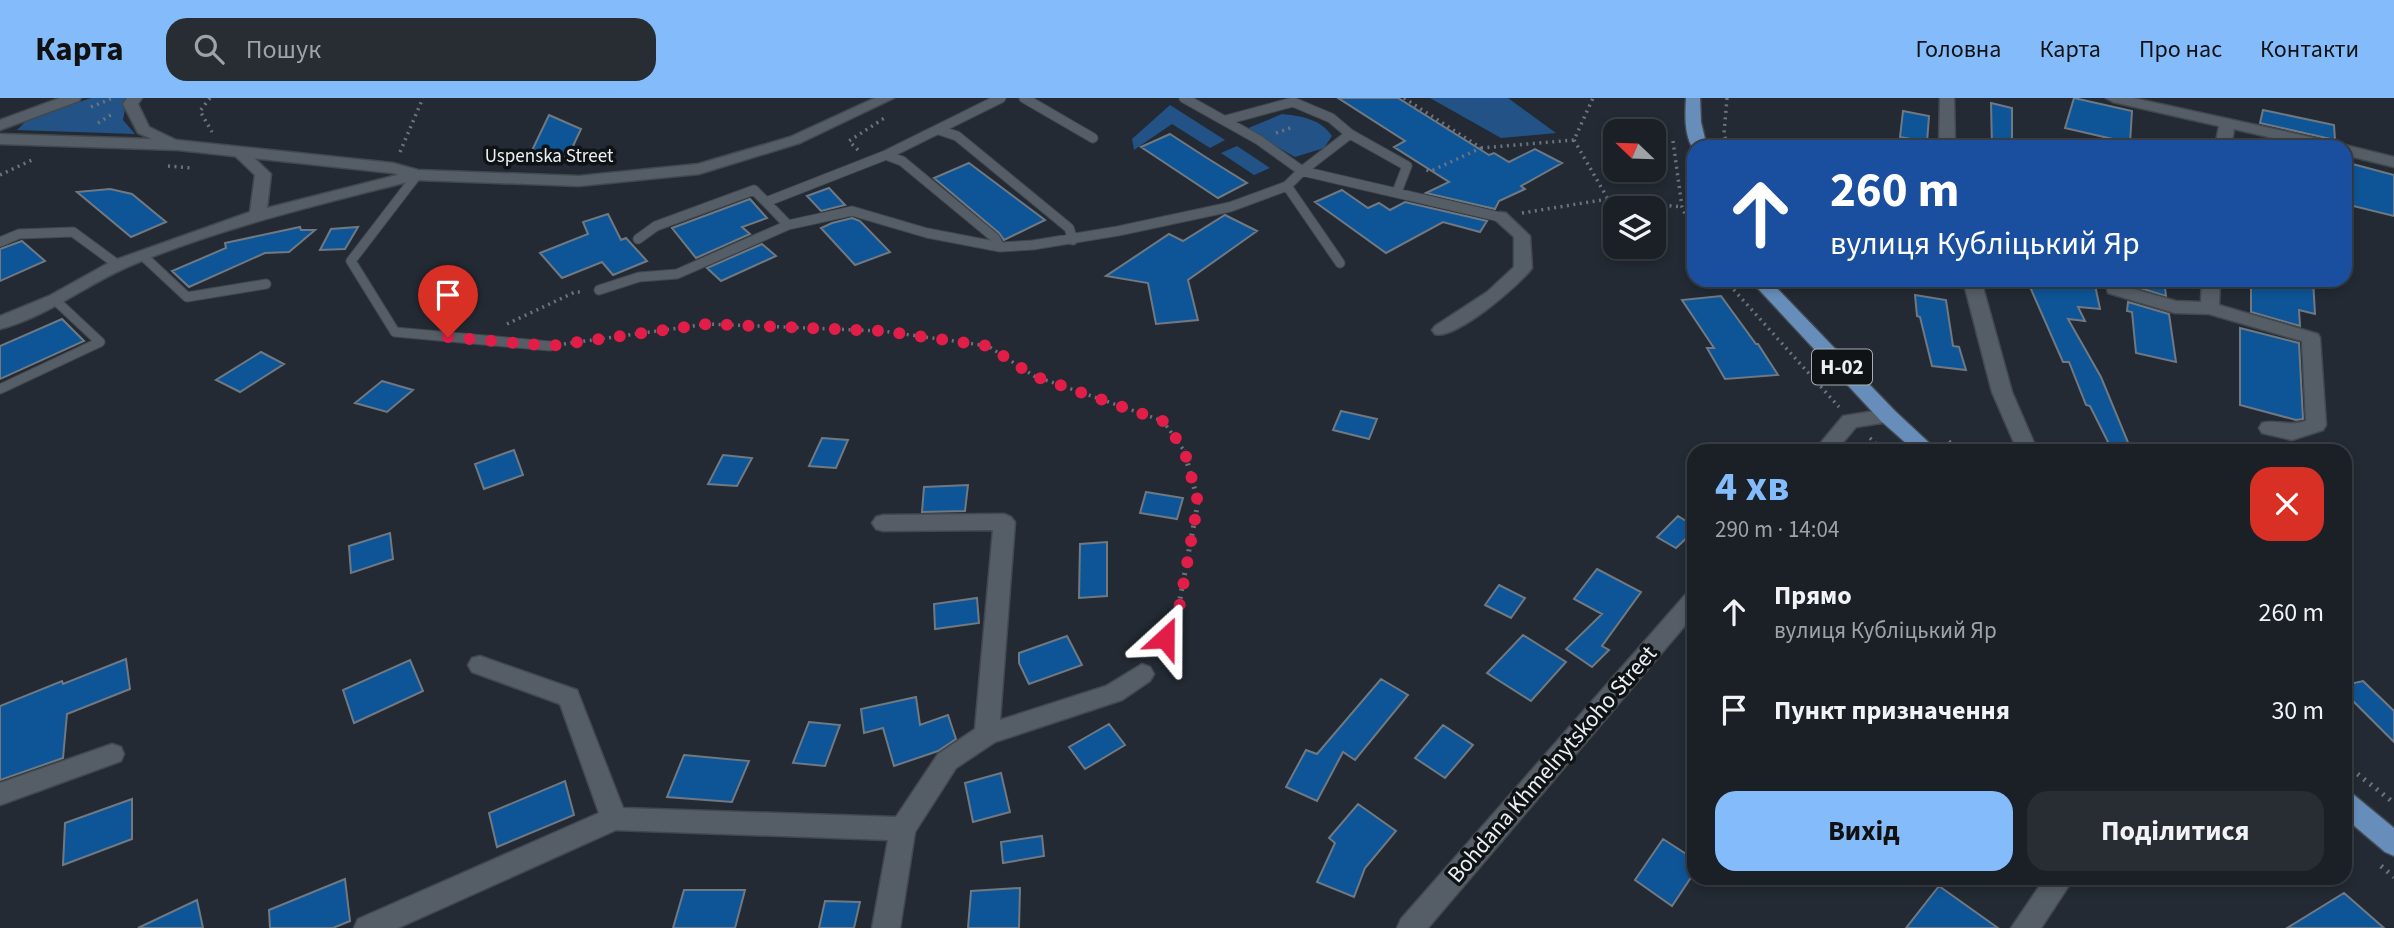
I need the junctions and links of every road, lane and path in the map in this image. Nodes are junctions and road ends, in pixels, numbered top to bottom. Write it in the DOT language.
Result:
graph roads {
  1 [pos="74,98"];
  2 [pos="135,98"];
  3 [pos="210,98"];
  4 [pos="423,98"];
  5 [pos="1001,98"];
  6 [pos="1024,98"];
  7 [pos="1184,98"];
  8 [pos="1404,98"];
  9 [pos="1593,98"];
  10 [pos="1693,98"];
  11 [pos="1727,98"];
  12 [pos="1947,98"];
  13 [pos="2113,98"];
  14 [pos="889,105"];
  15 [pos="1226,120"];
  16 [pos="2227,123"];
  17 [pos="0,125"];
  18 [pos="1671,130"];
  19 [pos="939,131"];
  20 [pos="1350,134"];
  21 [pos="1093,138"];
  22 [pos="0,139"];
  23 [pos="1574,139"];
  24 [pos="1697,140"];
  25 [pos="1726,140"];
  26 [pos="1947,140"];
  27 [pos="2224,140"];
  28 [pos="2302,140"];
  29 [pos="178,145"];
  30 [pos="1481,148"];
  31 [pos="223,151"];
  32 [pos="2352,152"];
  33 [pos="241,154"];
  34 [pos="886,155"];
  35 [pos="871,161"];
  36 [pos="2394,162"];
  37 [pos="1407,166"];
  38 [pos="393,168"];
  39 [pos="1302,171"];
  40 [pos="417,175"];
  41 [pos="1287,186"];
  42 [pos="1397,192"];
  43 [pos="1606,196"];
  44 [pos="1603,200"];
  45 [pos="766,202"];
  46 [pos="1666,205"];
  47 [pos="1682,207"];
  48 [pos="258,215"];
  49 [pos="1500,217"];
  50 [pos="1687,219"];
  51 [pos="788,225"];
  52 [pos="638,239"];
  53 [pos="1073,240"];
  54 [pos="0,242"];
  55 [pos="1000,247"];
  56 [pos="142,254"];
  57 [pos="1339,262"];
  58 [pos="118,265"];
  59 [pos="266,284"];
  60 [pos="1731,287"];
  61 [pos="1766,287"];
  62 [pos="1974,287"];
  63 [pos="2114,287"];
  64 [pos="2211,287"];
  65 [pos="599,290"];
  66 [pos="55,300"];
  67 [pos="2210,309"];
  68 [pos="0,323"];
  69 [pos="1441,330"];
  70 [pos="474,339"];
  71 [pos="550,346"];
  72 [pos="0,390"];
  73 [pos="1888,416"];
  74 [pos="1850,421"];
  75 [pos="2269,428"];
  76 [pos="1830,444"];
  77 [pos="1875,444"];
  78 [pos="1920,444"];
  79 [pos="2025,444"];
  80 [pos="883,523"];
  81 [pos="1687,608"];
  82 [pos="480,665"];
  83 [pos="1142,674"];
  84 [pos="987,734"];
  85 [pos="112,754"];
  86 [pos="2352,770"];
  87 [pos="0,794"];
  88 [pos="2394,803"];
  89 [pos="2352,809"];
  90 [pos="614,819"];
  91 [pos="903,829"];
  92 [pos="2394,844"];
  93 [pos="2056,885"];
  94 [pos="368,928"];
  95 [pos="886,928"];
  96 [pos="1411,928"];
  97 [pos="2025,928"];
  1 -- 17 [label="street"];
  2 -- 29 [label="street"];
  3 -- 31 [label="path"];
  4 -- 38 [label="path"];
  5 -- 19 [label="lane"];
  6 -- 21 [label="lane"];
  7 -- 15 [label="lane"];
  8 -- 30 [label="path"];
  9 -- 23 [label="path"];
  10 -- 24 [label="main road"];
  11 -- 25 [label="path"];
  12 -- 26 [label="street"];
  13 -- 16 [label="street"];
  14 -- 35 [label="path"];
  14 -- 40 [label="street, Uspenska Street"];
  15 -- 20 [label="lane"];
  15 -- 39 [label="lane"];
  16 -- 27 [label="street"];
  16 -- 28 [label="street"];
  18 -- 47 [label="path"];
  19 -- 34 [label="lane"];
  19 -- 53 [label="lane"];
  20 -- 37 [label="lane"];
  20 -- 39 [label="lane"];
  22 -- 29 [label="street, Uspenska Street"];
  23 -- 30 [label="path"];
  23 -- 43 [label="path"];
  29 -- 31 [label="street, Uspenska Street"];
  30 -- 37 [label="path"];
  31 -- 33 [label="street, Uspenska Street"];
  32 -- 36 [label="street"];
  33 -- 38 [label="street, Uspenska Street"];
  33 -- 48 [label="street"];
  34 -- 35 [label="lane"];
  34 -- 55 [label="lane"];
  35 -- 45 [label="lane"];
  37 -- 42 [label="lane"];
  38 -- 40 [label="street, Uspenska Street"];
  39 -- 41 [label="lane"];
  39 -- 42 [label="lane"];
  40 -- 48 [label="street"];
  40 -- 70 [label="lane"];
  41 -- 53 [label="lane"];
  41 -- 57 [label="lane"];
  42 -- 49 [label="lane"];
  44 -- 49 [label="path"];
  45 -- 51 [label="lane"];
  45 -- 52 [label="lane"];
  46 -- 47 [label="path"];
  47 -- 50 [label="path"];
  48 -- 56 [label="street"];
  49 -- 69 [label="street"];
  51 -- 55 [label="lane"];
  51 -- 65 [label="lane"];
  53 -- 55 [label="lane"];
  54 -- 58 [label="lane"];
  56 -- 58 [label="street"];
  56 -- 59 [label="lane"];
  58 -- 66 [label="street"];
  60 -- 74 [label="path"];
  61 -- 73 [label="main road, Н-02"];
  62 -- 79 [label="street"];
  63 -- 67 [label="street"];
  64 -- 67 [label="street"];
  65 -- 70 [label="path"];
  66 -- 68 [label="street"];
  66 -- 72 [label="lane"];
  67 -- 75 [label="street"];
  70 -- 71 [label="lane"];
  71 -- 83 [label="path"];
  73 -- 74 [label="street"];
  73 -- 78 [label="main road, Н-02"];
  74 -- 76 [label="street"];
  74 -- 77 [label="path"];
  80 -- 84 [label="street"];
  81 -- 96 [label="street, Bohdana Khmelnytskoho Street"];
  82 -- 90 [label="street"];
  83 -- 84 [label="street"];
  84 -- 91 [label="street"];
  85 -- 87 [label="street"];
  86 -- 88 [label="path"];
  89 -- 92 [label="main road"];
  90 -- 91 [label="street"];
  90 -- 94 [label="street"];
  91 -- 95 [label="street"];
  93 -- 97 [label="street"];
}
